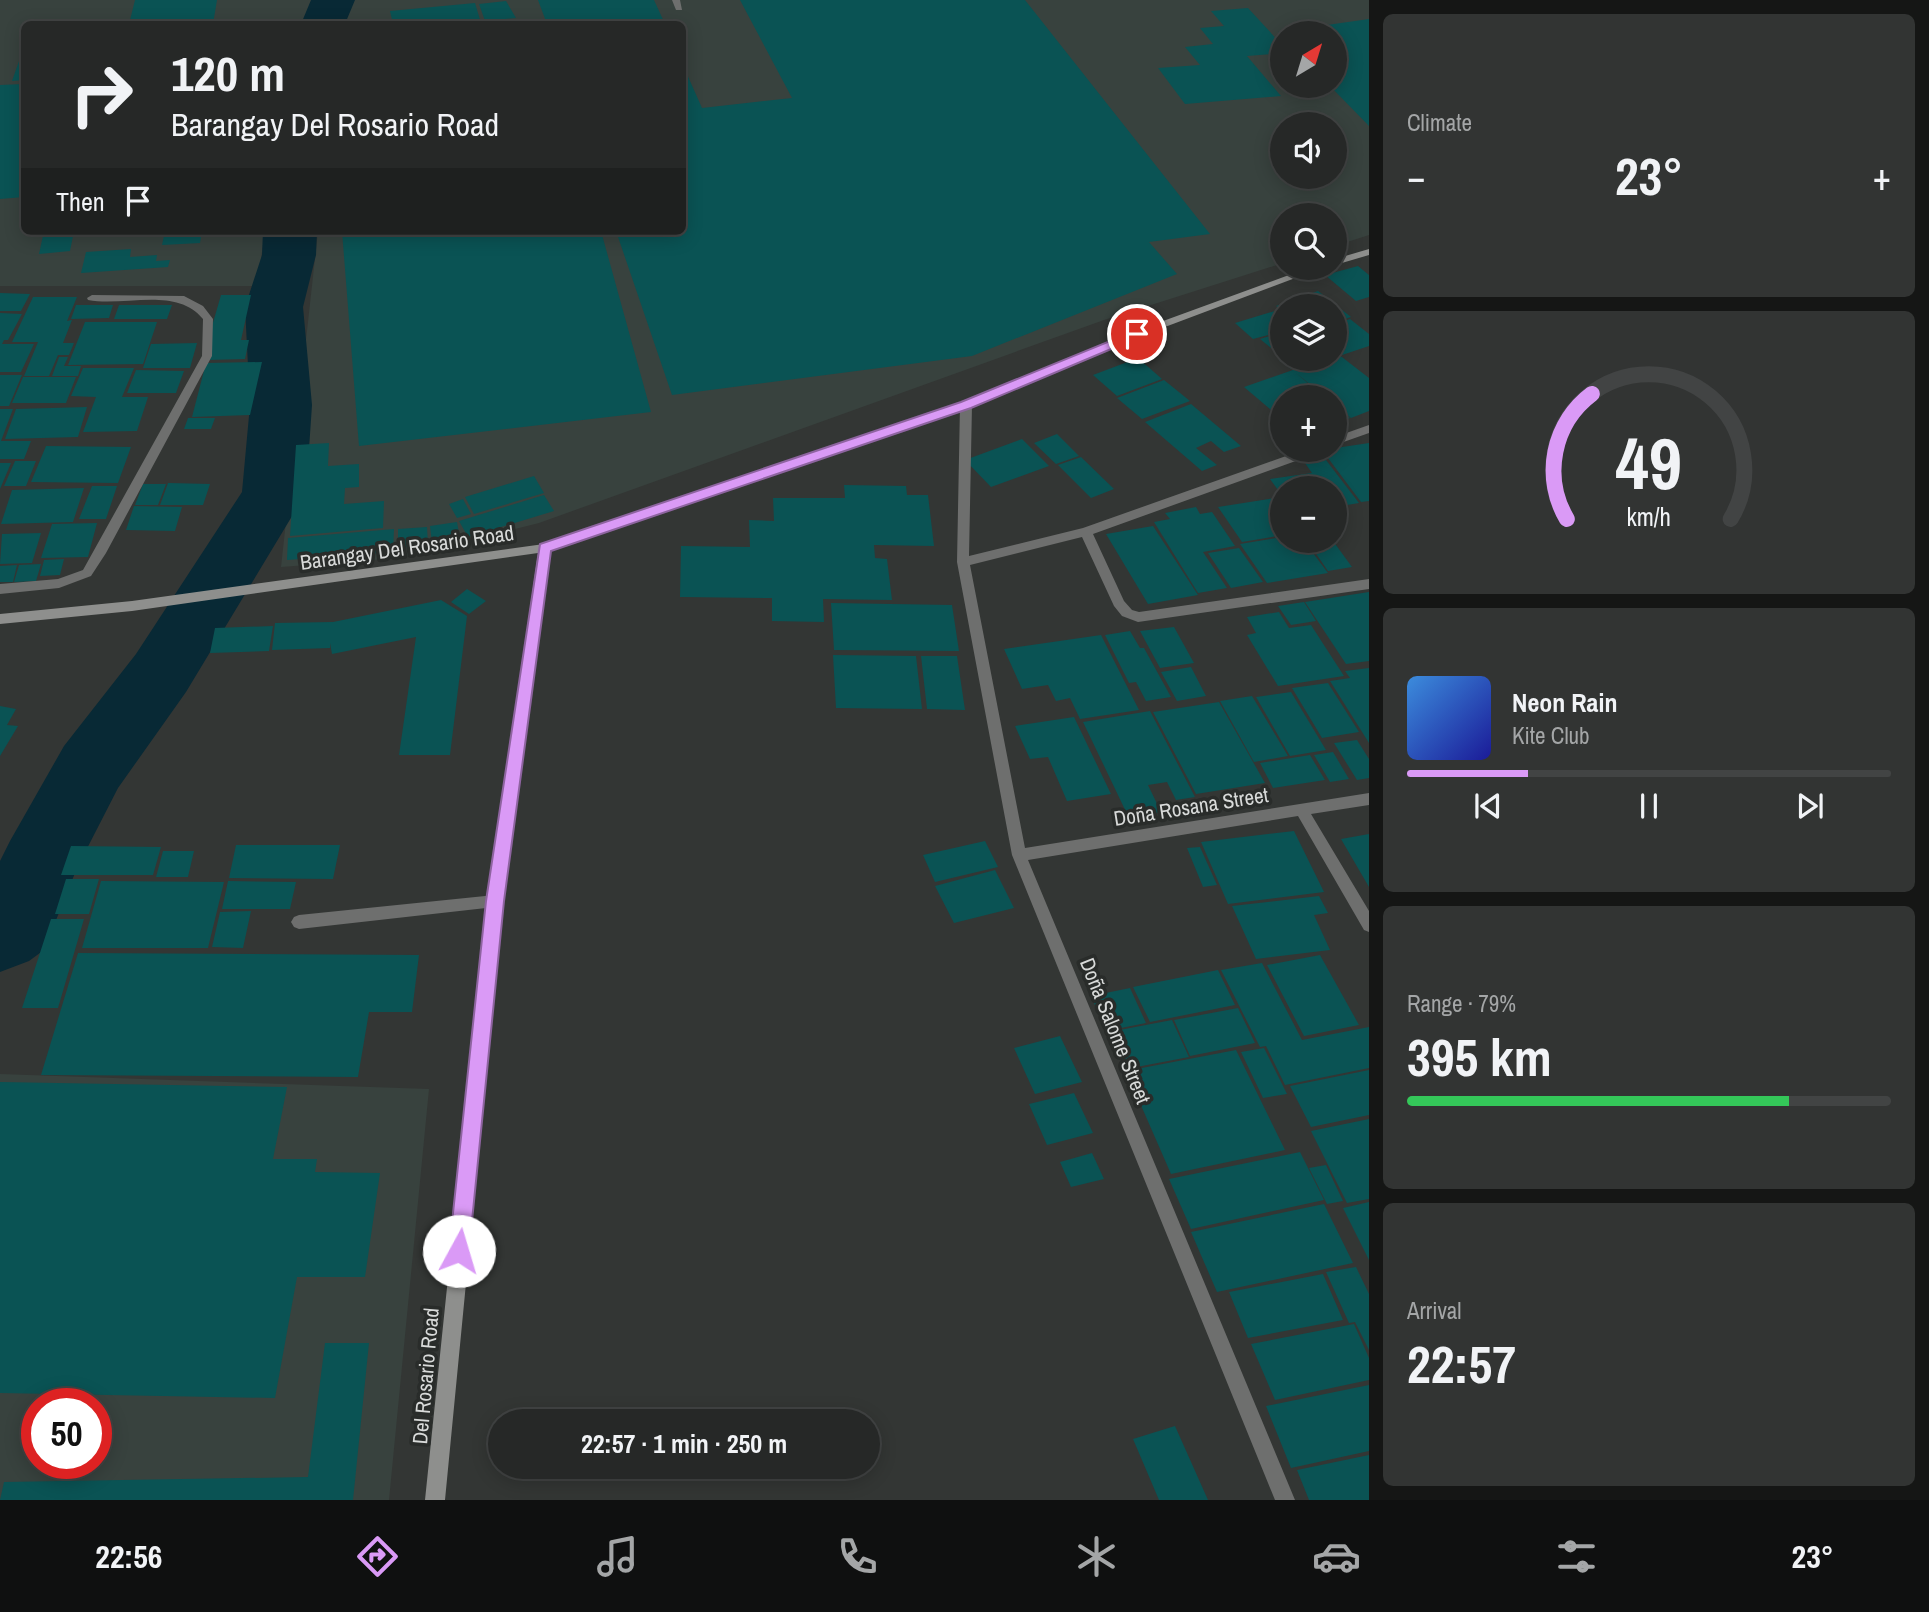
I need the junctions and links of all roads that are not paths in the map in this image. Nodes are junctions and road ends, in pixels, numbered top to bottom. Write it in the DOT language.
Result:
graph roads {
  1 [pos="1369,252"];
  2 [pos="1347,258"];
  3 [pos="1284,280"];
  4 [pos="92,298"];
  5 [pos="966,405"];
  6 [pos="1369,429"];
  7 [pos="1347,437"];
  8 [pos="1281,462"];
  9 [pos="1086,532"];
  10 [pos="545,548"];
  11 [pos="963,562"];
  12 [pos="1369,584"];
  13 [pos="0,589"];
  14 [pos="0,620"];
  15 [pos="1369,799"];
  16 [pos="1302,811"];
  17 [pos="1019,855"];
  18 [pos="495,901"];
  19 [pos="299,922"];
  20 [pos="1369,925"];
  21 [pos="435,1500"];
  22 [pos="1285,1500"];
  1 -- 2 [label="main road"];
  3 -- 5 [label="main road, Barangay Del Rosario Road"];
  4 -- 13 [label="street"];
  5 -- 10 [label="main road, Barangay Del Rosario Road"];
  5 -- 11 [label="street, Doña Salome Street"];
  6 -- 7 [label="street"];
  8 -- 9 [label="street"];
  9 -- 11 [label="street"];
  9 -- 12 [label="street"];
  10 -- 14 [label="main road, Barangay Del Rosario Road"];
  10 -- 18 [label="main road, Del Rosario Road"];
  11 -- 17 [label="street, Doña Salome Street"];
  15 -- 16 [label="street, Doña Rosana Street"];
  16 -- 17 [label="street, Doña Rosana Street"];
  16 -- 20 [label="street"];
  17 -- 22 [label="street, Doña Salome Street"];
  18 -- 19 [label="street"];
  18 -- 21 [label="main road, Del Rosario Road"];
}
